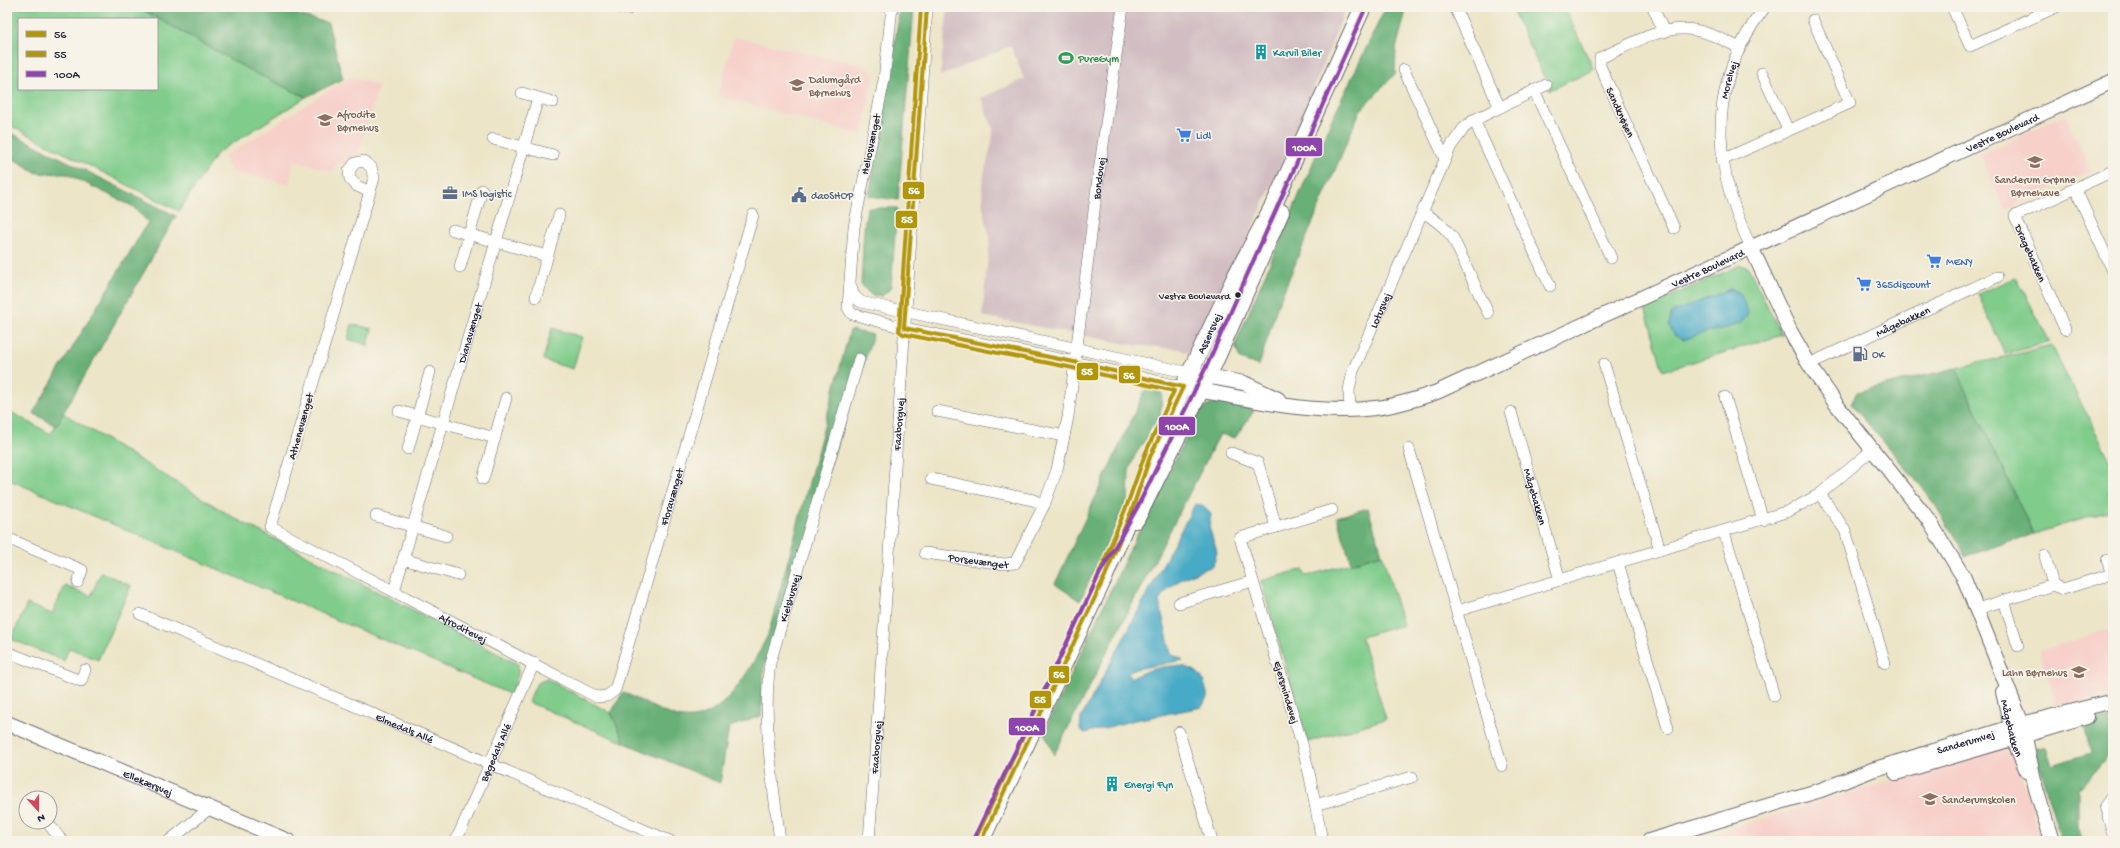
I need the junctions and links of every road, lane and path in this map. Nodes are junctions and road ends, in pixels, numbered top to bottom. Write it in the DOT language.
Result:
graph roads {
  1 [pos="618,7"];
  2 [pos="629,7"];
  3 [pos="892,7"];
  4 [pos="927,7"];
  5 [pos="1123,7"];
  6 [pos="1363,7"];
  7 [pos="1373,7"];
  8 [pos="1455,7"];
  9 [pos="1653,7"];
  10 [pos="1765,7"];
  11 [pos="1952,7"];
  12 [pos="2056,7"];
  13 [pos="1813,20"];
  14 [pos="1664,32"];
  15 [pos="1739,48"];
  16 [pos="1404,70"];
  17 [pos="1762,73"];
  18 [pos="2113,81"];
  19 [pos="1546,85"];
  20 [pos="1534,90"];
  21 [pos="522,93"];
  22 [pos="538,98"];
  23 [pos="553,102"];
  24 [pos="1499,106"];
  25 [pos="1474,120"];
  26 [pos="1788,130"];
  27 [pos="493,139"];
  28 [pos="524,147"];
  29 [pos="553,155"];
  30 [pos="1445,159"];
  31 [pos="1722,160"];
  32 [pos="2113,171"];
  33 [pos="2075,188"];
  34 [pos="482,190"];
  35 [pos="368,191"];
  36 [pos="1422,212"];
  37 [pos="559,215"];
  38 [pos="754,215"];
  39 [pos="1674,228"];
  40 [pos="453,230"];
  41 [pos="469,234"];
  42 [pos="496,242"];
  43 [pos="1752,248"];
  44 [pos="547,256"];
  45 [pos="1611,258"];
  46 [pos="460,267"];
  47 [pos="2113,271"];
  48 [pos="1997,277"];
  49 [pos="849,280"];
  50 [pos="1550,286"];
  51 [pos="536,297"];
  52 [pos="906,312"];
  53 [pos="1488,313"];
  54 [pos="904,328"];
  55 [pos="2065,329"];
  56 [pos="1076,349"];
  57 [pos="859,359"];
  58 [pos="1074,362"];
  59 [pos="1604,364"];
  60 [pos="1808,364"];
  61 [pos="430,372"];
  62 [pos="1199,374"];
  63 [pos="1191,389"];
  64 [pos="1725,397"];
  65 [pos="506,398"];
  66 [pos="1291,406"];
  67 [pos="1350,410"];
  68 [pos="399,411"];
  69 [pos="937,411"];
  70 [pos="1511,412"];
  71 [pos="417,416"];
  72 [pos="443,424"];
  73 [pos="1064,436"];
  74 [pos="494,438"];
  75 [pos="408,449"];
  76 [pos="1409,449"];
  77 [pos="1872,450"];
  78 [pos="1231,453"];
  79 [pos="483,478"];
  80 [pos="931,479"];
  81 [pos="1820,494"];
  82 [pos="1044,505"];
  83 [pos="1332,510"];
  84 [pos="376,516"];
  85 [pos="1763,520"];
  86 [pos="413,526"];
  87 [pos="1276,527"];
  88 [pos="1724,532"];
  89 [pos="446,536"];
  90 [pos="7,538"];
  91 [pos="1660,550"];
  92 [pos="924,553"];
  93 [pos="2045,556"];
  94 [pos="403,559"];
  95 [pos="2107,560"];
  96 [pos="1618,563"];
  97 [pos="458,575"];
  98 [pos="1105,576"];
  99 [pos="1560,580"];
  100 [pos="78,582"];
  101 [pos="1253,582"];
  102 [pos="2053,585"];
  103 [pos="394,591"];
  104 [pos="2004,600"];
  105 [pos="1179,603"];
  106 [pos="1977,609"];
  107 [pos="1457,611"];
  108 [pos="140,614"];
  109 [pos="2018,646"];
  110 [pos="7,652"];
  111 [pos="534,663"];
  112 [pos="1885,663"];
  113 [pos="85,670"];
  114 [pos="1774,696"];
  115 [pos="2113,701"];
  116 [pos="2113,709"];
  117 [pos="7,723"];
  118 [pos="1668,728"];
  119 [pos="1179,732"];
  120 [pos="2018,732"];
  121 [pos="489,764"];
  122 [pos="1502,766"];
  123 [pos="1412,777"];
  124 [pos="2113,795"];
  125 [pos="1315,804"];
  126 [pos="210,808"];
  127 [pos="53,830"];
  128 [pos="2113,834"];
  129 [pos="981,839"];
  130 [pos="62,841"];
  131 [pos="169,841"];
  132 [pos="288,841"];
  133 [pos="456,841"];
  134 [pos="670,841"];
  135 [pos="780,841"];
  136 [pos="869,841"];
  137 [pos="1212,841"];
  138 [pos="1322,841"];
  139 [pos="1652,841"];
  140 [pos="2052,841"];
  1 -- 2 [label="street"];
  3 -- 49 [label="street, Heliosvænget"];
  4 -- 52 [label="street, Faaborgvej"];
  5 -- 56 [label="street, Bondovej"];
  6 -- 62 [label="main road, Assensvej"];
  7 -- 62 [label="main road, Assensvej"];
  8 -- 24 [label="street"];
  9 -- 14 [label="street"];
  10 -- 15 [label="street, Morelvej"];
  11 -- 12 [label="street"];
  13 -- 26 [label="street"];
  14 -- 15 [label="street, Sandknøsen"];
  14 -- 39 [label="street, Sandknøsen"];
  15 -- 31 [label="street, Morelvej"];
  16 -- 30 [label="street"];
  17 -- 26 [label="street"];
  18 -- 43 [label="street, Vestre Boulevard"];
  19 -- 20 [label="street, Lotusvej"];
  20 -- 24 [label="street, Lotusvej"];
  20 -- 45 [label="street"];
  21 -- 22 [label="street"];
  22 -- 23 [label="street"];
  22 -- 28 [label="street, Dianavænget"];
  24 -- 25 [label="street, Lotusvej"];
  25 -- 30 [label="street, Lotusvej"];
  25 -- 50 [label="street"];
  26 -- 31 [label="street"];
  27 -- 28 [label="street"];
  28 -- 29 [label="street"];
  28 -- 42 [label="street, Dianavænget"];
  30 -- 36 [label="street, Lotusvej"];
  31 -- 43 [label="street, Morelvej"];
  32 -- 33 [label="street, Dragebakken"];
  33 -- 47 [label="street"];
  33 -- 55 [label="street, Dragebakken"];
  34 -- 41 [label="street"];
  35 -- 103 [label="street, Athenevænget"];
  36 -- 53 [label="street"];
  36 -- 67 [label="street, Lotusvej"];
  37 -- 44 [label="street"];
  38 -- 111 [label="street, Floravænget"];
  40 -- 41 [label="street"];
  41 -- 42 [label="street"];
  41 -- 46 [label="street"];
  42 -- 44 [label="street"];
  42 -- 72 [label="street, Dianavænget"];
  43 -- 60 [label="street, Mågebakken"];
  43 -- 67 [label="street, Vestre Boulevard"];
  44 -- 51 [label="street"];
  48 -- 60 [label="street, Mågebakken"];
  49 -- 52 [label="street, Heliosvænget"];
  49 -- 54 [label="street, Heliosvænget"];
  52 -- 54 [label="street, Faaborgvej"];
  52 -- 56 [label="street, Vestre Boulevard"];
  54 -- 58 [label="street, Vestre Boulevard"];
  54 -- 136 [label="street, Faaborgvej"];
  56 -- 58 [label="street"];
  56 -- 62 [label="street, Vestre Boulevard"];
  57 -- 135 [label="street, Kielshusvej"];
  58 -- 63 [label="street, Vestre Boulevard"];
  58 -- 73 [label="street, Porsevænget"];
  59 -- 91 [label="street"];
  60 -- 77 [label="street, Mågebakken"];
  61 -- 71 [label="street"];
  62 -- 63 [label="main road"];
  62 -- 66 [label="street, Vestre Boulevard"];
  63 -- 66 [label="street, Vestre Boulevard"];
  63 -- 98 [label="main road"];
  63 -- 98 [label="main road"];
  64 -- 85 [label="street"];
  65 -- 74 [label="street"];
  66 -- 67 [label="street, Vestre Boulevard"];
  68 -- 71 [label="street"];
  69 -- 73 [label="street"];
  70 -- 99 [label="street, Mågebakken"];
  71 -- 72 [label="street"];
  71 -- 75 [label="street"];
  72 -- 74 [label="street"];
  72 -- 86 [label="street, Dianavænget"];
  73 -- 82 [label="street, Porsevænget"];
  74 -- 79 [label="street"];
  76 -- 107 [label="street"];
  77 -- 81 [label="street"];
  77 -- 106 [label="street, Mågebakken"];
  78 -- 87 [label="street"];
  80 -- 82 [label="street"];
  81 -- 85 [label="street"];
  81 -- 112 [label="street"];
  82 -- 92 [label="street, Porsevænget"];
  83 -- 87 [label="street, Ejersmindevej"];
  84 -- 86 [label="street"];
  85 -- 88 [label="street"];
  86 -- 89 [label="street"];
  86 -- 94 [label="street, Dianavænget"];
  87 -- 101 [label="street, Ejersmindevej"];
  88 -- 91 [label="street"];
  88 -- 114 [label="street"];
  90 -- 100 [label="street"];
  91 -- 96 [label="street"];
  93 -- 102 [label="street"];
  94 -- 97 [label="street"];
  94 -- 103 [label="street, Dianavænget"];
  95 -- 102 [label="street"];
  96 -- 99 [label="street"];
  96 -- 118 [label="street"];
  98 -- 129 [label="main road"];
  99 -- 107 [label="street"];
  101 -- 105 [label="street"];
  101 -- 125 [label="street, Ejersmindevej"];
  102 -- 104 [label="street"];
  103 -- 111 [label="street, Afroditevej"];
  104 -- 106 [label="street"];
  104 -- 109 [label="street"];
  106 -- 120 [label="street, Mågebakken"];
  107 -- 122 [label="street"];
  108 -- 121 [label="street, Elmedals Allé"];
  110 -- 113 [label="street"];
  111 -- 121 [label="street, Bøgedals Allé"];
  115 -- 120 [label="street, Sanderumvej"];
  116 -- 120 [label="street, Sanderumvej"];
  117 -- 126 [label="street, Ellekærsvej"];
  119 -- 137 [label="street"];
  120 -- 139 [label="street, Sanderumvej"];
  120 -- 140 [label="street, Mågebakken"];
  121 -- 133 [label="street, Bøgedals Allé"];
  121 -- 134 [label="street, Elmedals Allé"];
  123 -- 125 [label="street"];
  124 -- 128 [label="street"];
  125 -- 138 [label="street, Ejersmindevej"];
  126 -- 131 [label="street"];
  126 -- 132 [label="street, Ellekærsvej"];
  127 -- 130 [label="street"];
}
